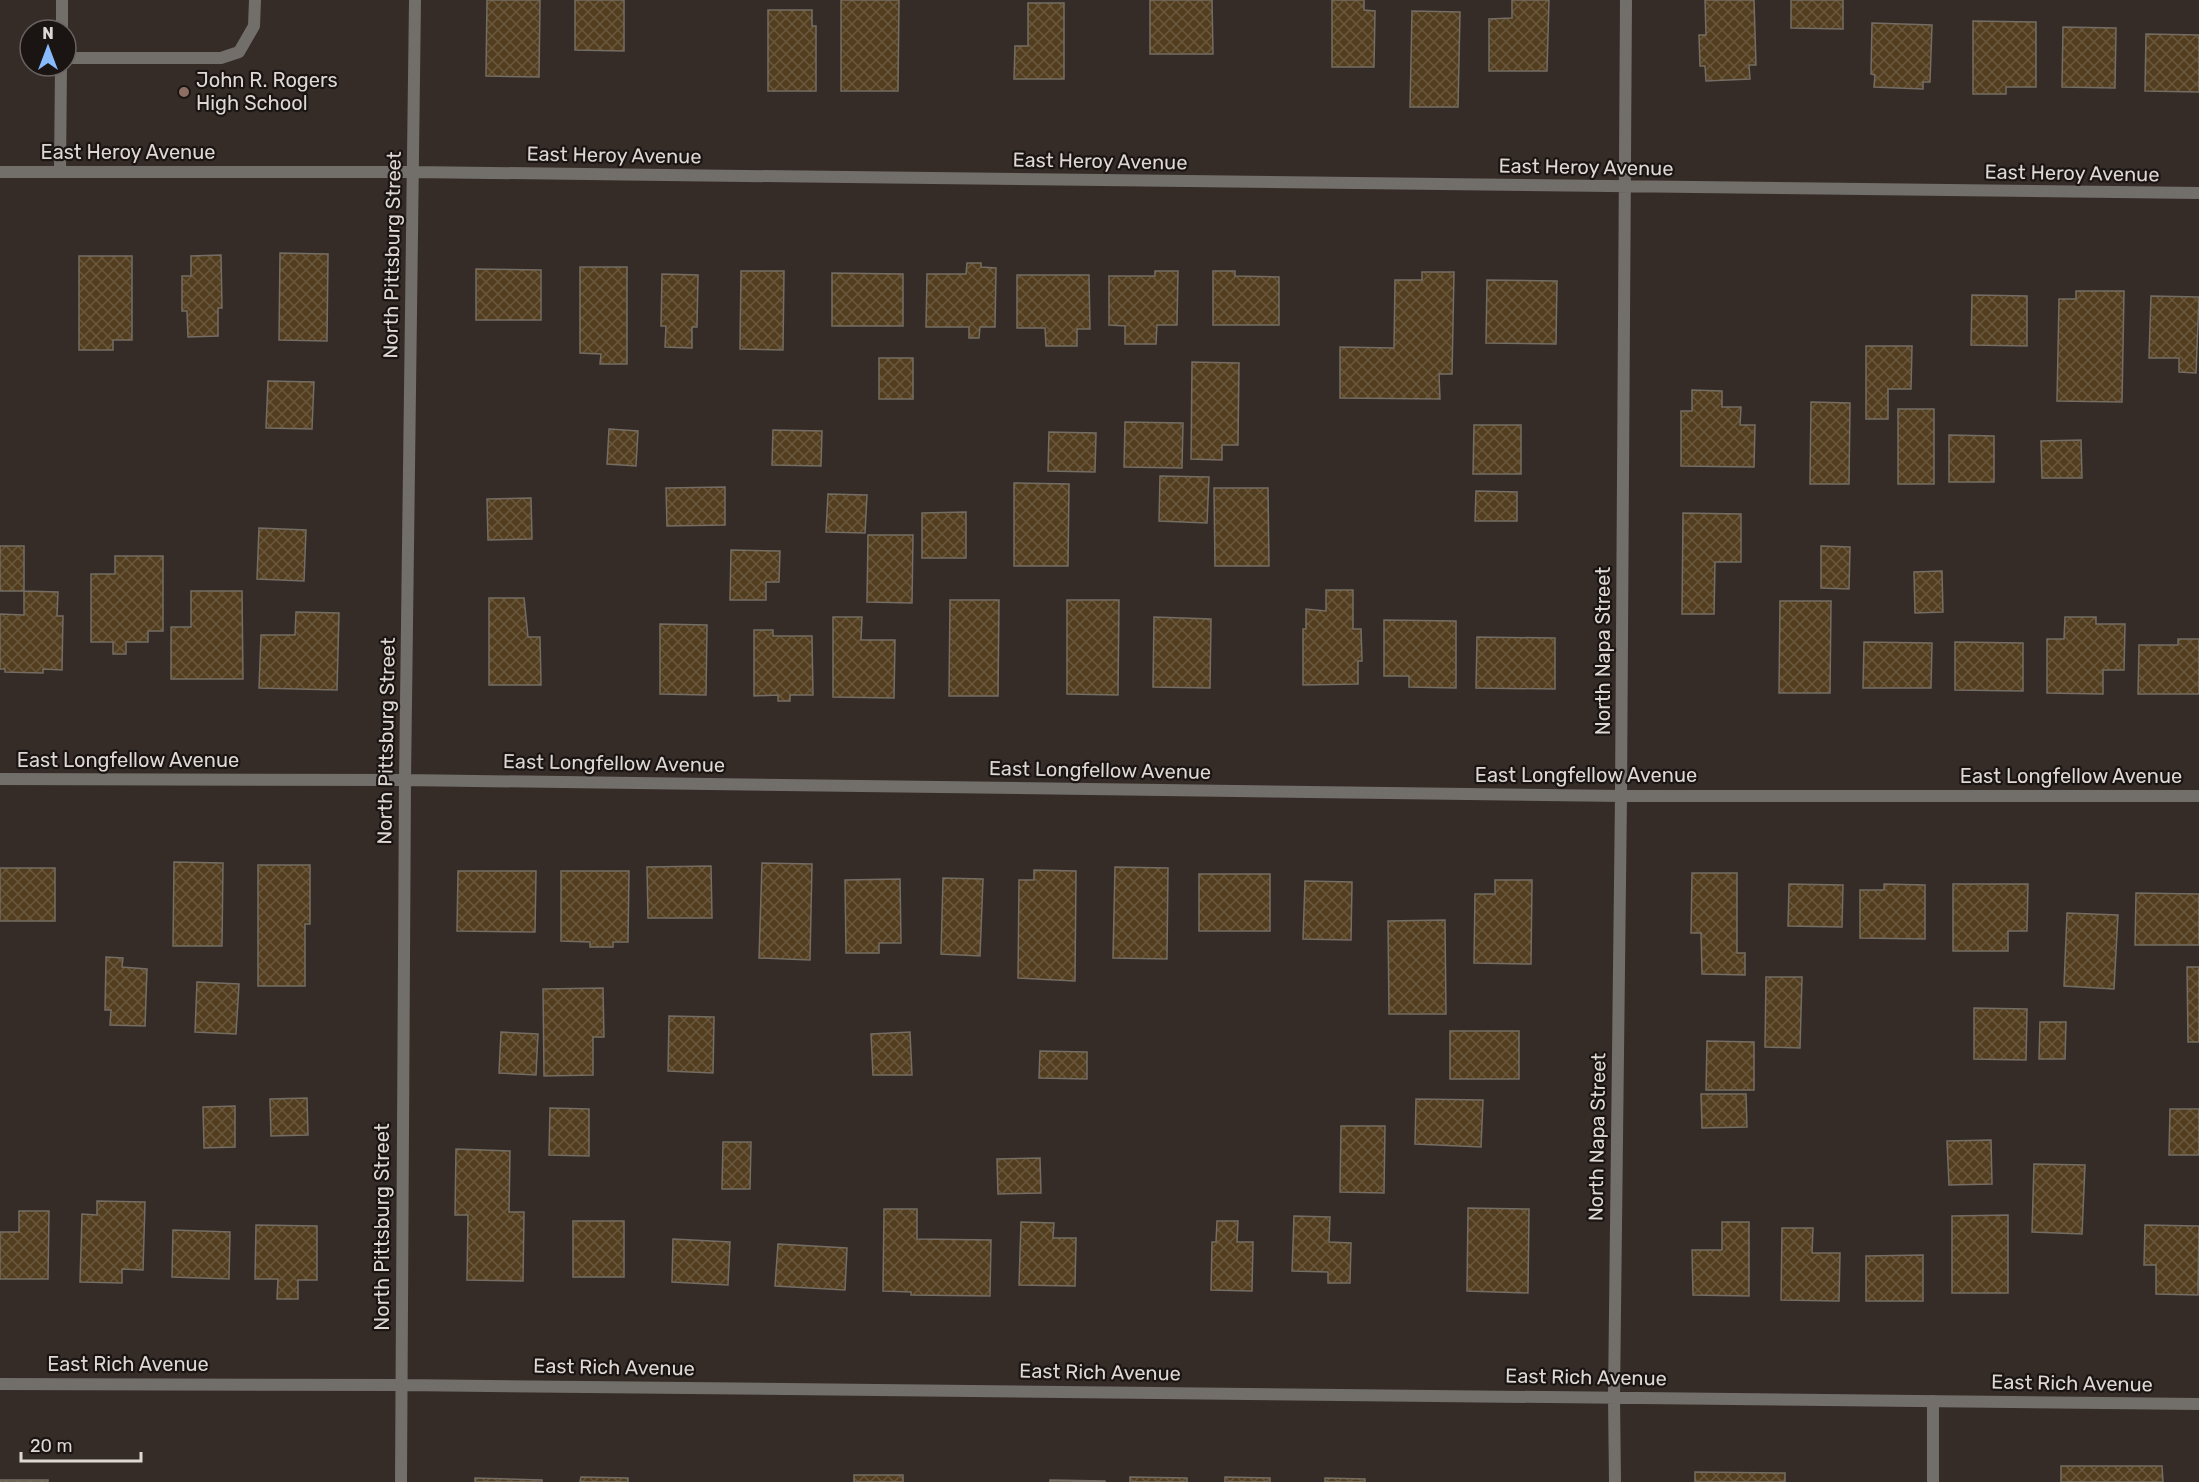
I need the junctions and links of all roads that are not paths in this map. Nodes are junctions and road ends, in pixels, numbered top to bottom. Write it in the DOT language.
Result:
graph roads {
  1 [pos="62,0"];
  2 [pos="255,0"];
  3 [pos="415,0"];
  4 [pos="1626,0"];
  5 [pos="62,18"];
  6 [pos="78,58"];
  7 [pos="61,78"];
  8 [pos="0,172"];
  9 [pos="60,172"];
  10 [pos="412,172"];
  11 [pos="1625,187"];
  12 [pos="2199,194"];
  13 [pos="0,779"];
  14 [pos="405,780"];
  15 [pos="1621,796"];
  16 [pos="2199,796"];
  17 [pos="0,1384"];
  18 [pos="401,1385"];
  19 [pos="1614,1397"];
  20 [pos="1933,1401"];
  21 [pos="2199,1404"];
  22 [pos="401,1482"];
  23 [pos="1615,1482"];
  24 [pos="1933,1482"];
  1 -- 5 [label="street"];
  2 -- 6 [label="street"];
  3 -- 10 [label="street, North Pittsburg Street"];
  4 -- 11 [label="street, North Napa Street"];
  7 -- 9 [label="street"];
  8 -- 9 [label="street, East Heroy Avenue"];
  9 -- 10 [label="street, East Heroy Avenue"];
  10 -- 11 [label="street, East Heroy Avenue"];
  10 -- 14 [label="street, North Pittsburg Street"];
  11 -- 12 [label="street, East Heroy Avenue"];
  11 -- 15 [label="street, North Napa Street"];
  13 -- 14 [label="street, East Longfellow Avenue"];
  14 -- 15 [label="street, East Longfellow Avenue"];
  14 -- 18 [label="street, North Pittsburg Street"];
  15 -- 16 [label="street, East Longfellow Avenue"];
  15 -- 19 [label="street, North Napa Street"];
  17 -- 18 [label="street, East Rich Avenue"];
  18 -- 19 [label="street, East Rich Avenue"];
  18 -- 22 [label="street, North Pittsburg Street"];
  19 -- 20 [label="street, East Rich Avenue"];
  19 -- 23 [label="street, North Napa Street"];
  20 -- 21 [label="street, East Rich Avenue"];
  20 -- 24 [label="street"];
}
